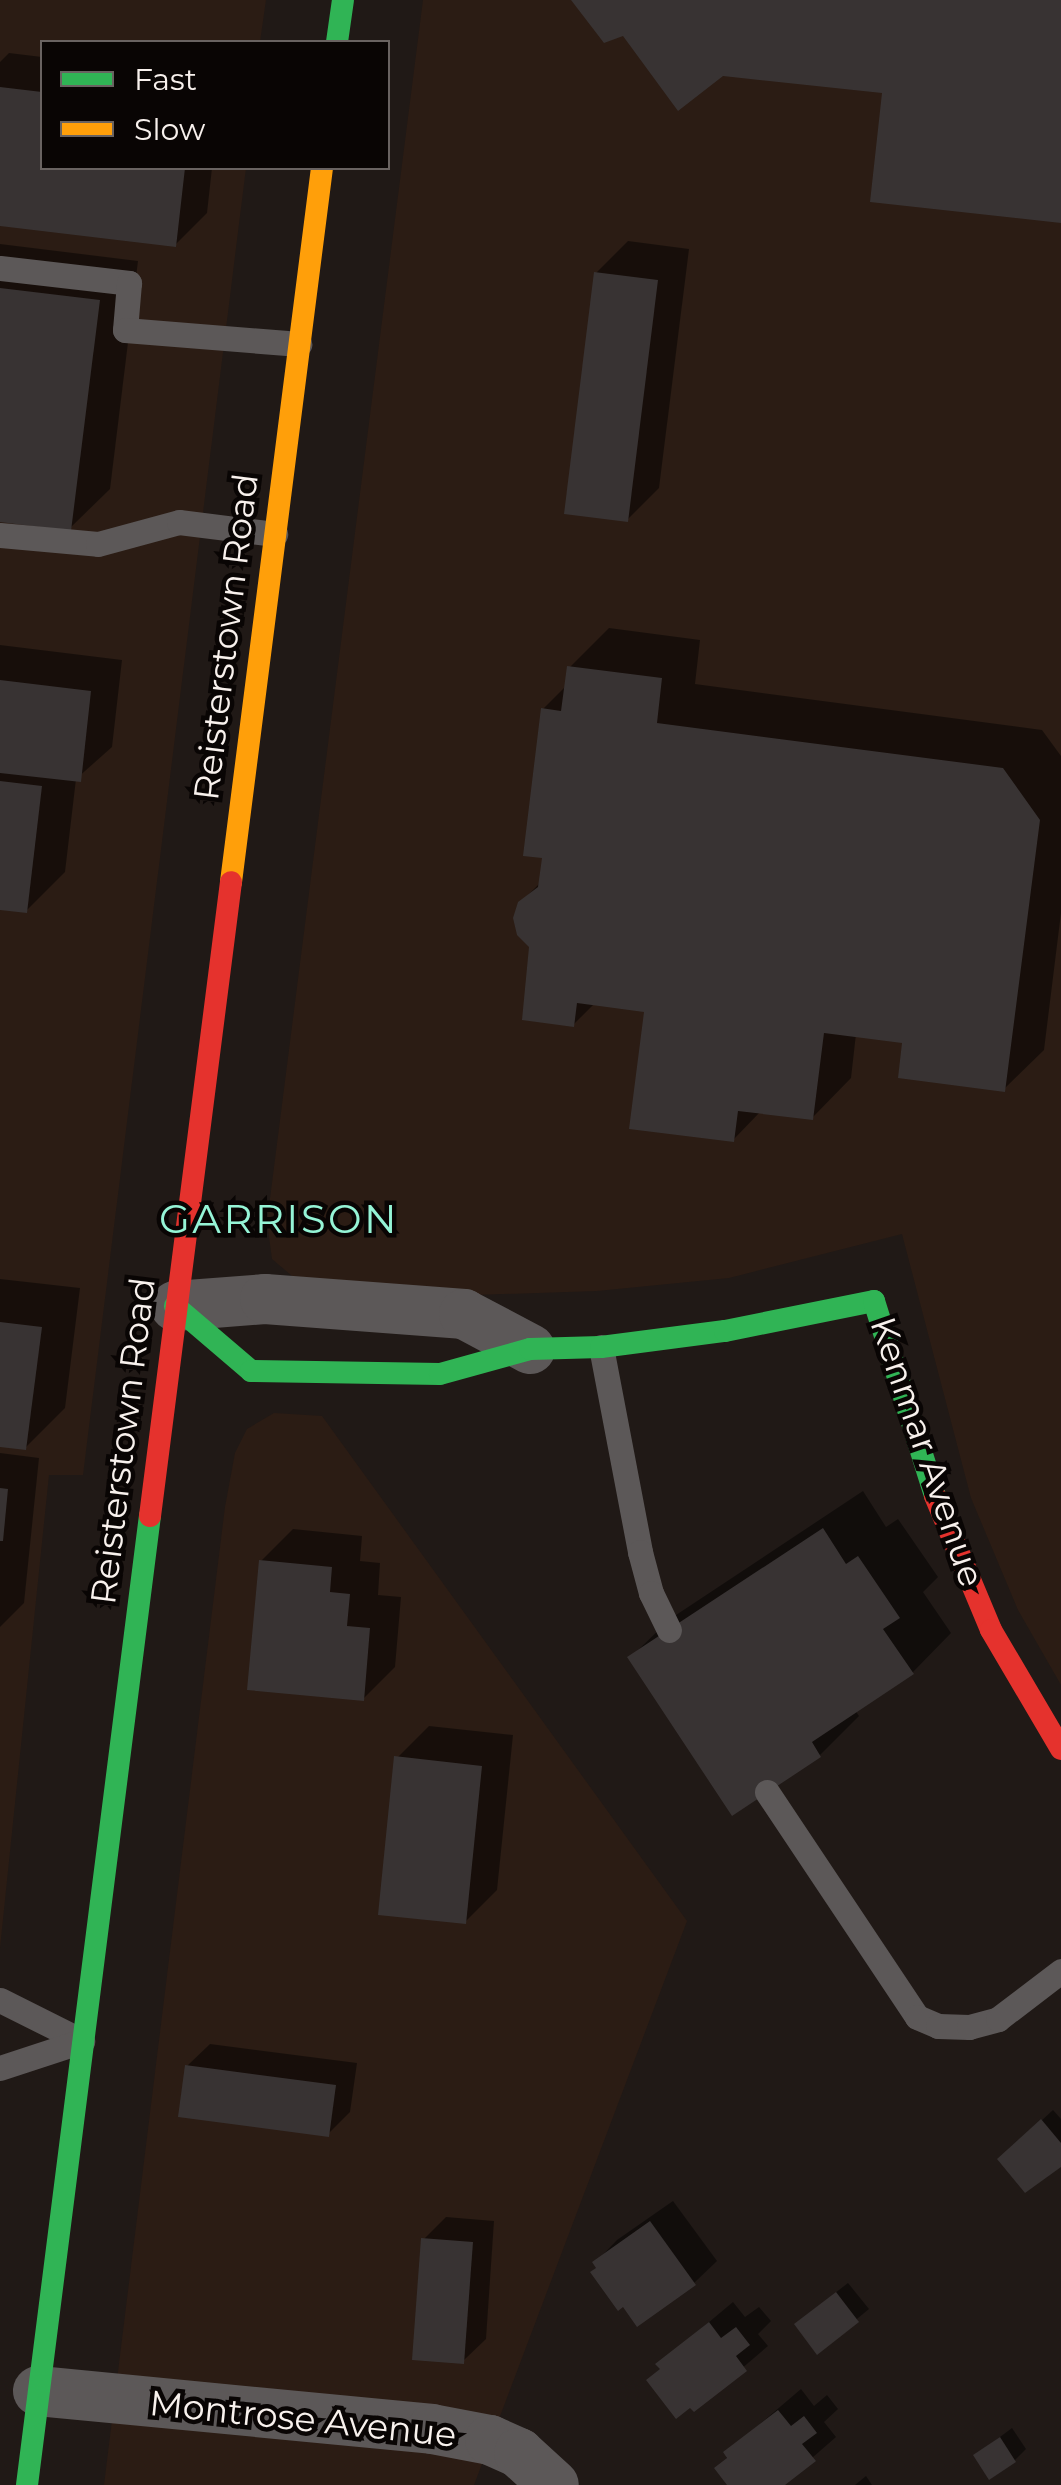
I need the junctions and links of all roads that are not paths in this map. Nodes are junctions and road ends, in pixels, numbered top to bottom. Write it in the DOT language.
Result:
graph roads {
  1 [pos="343,0"];
  2 [pos="338,40"];
  3 [pos="322,170"];
  4 [pos="0,268"];
  5 [pos="299,344"];
  6 [pos="275,534"];
  7 [pos="0,535"];
  8 [pos="176,1306"];
  9 [pos="601,1346"];
  10 [pos="530,1349"];
  11 [pos="670,1630"];
  12 [pos="1061,1749"];
  13 [pos="767,1792"];
  14 [pos="1061,1971"];
  15 [pos="0,2000"];
  16 [pos="82,2041"];
  17 [pos="0,2068"];
  18 [pos="38,2391"];
  19 [pos="26,2485"];
  20 [pos="554,2485"];
  1 -- 2 [label="main road"];
  3 -- 5 [label="main road, Reisterstown Road"];
  4 -- 5 [label="lane"];
  5 -- 6 [label="main road, Reisterstown Road"];
  6 -- 7 [label="lane"];
  6 -- 8 [label="main road, Reisterstown Road"];
  8 -- 10 [label="street"];
  8 -- 10 [label="main road, Kenmar Avenue"];
  8 -- 16 [label="main road, Reisterstown Road"];
  9 -- 10 [label="main road, Kenmar Avenue"];
  9 -- 11 [label="lane"];
  9 -- 12 [label="main road, Kenmar Avenue"];
  13 -- 14 [label="lane"];
  15 -- 16 [label="lane"];
  16 -- 17 [label="lane"];
  16 -- 18 [label="main road, Reisterstown Road"];
  18 -- 19 [label="main road, Reisterstown Road"];
  18 -- 20 [label="street, Montrose Avenue"];
}
